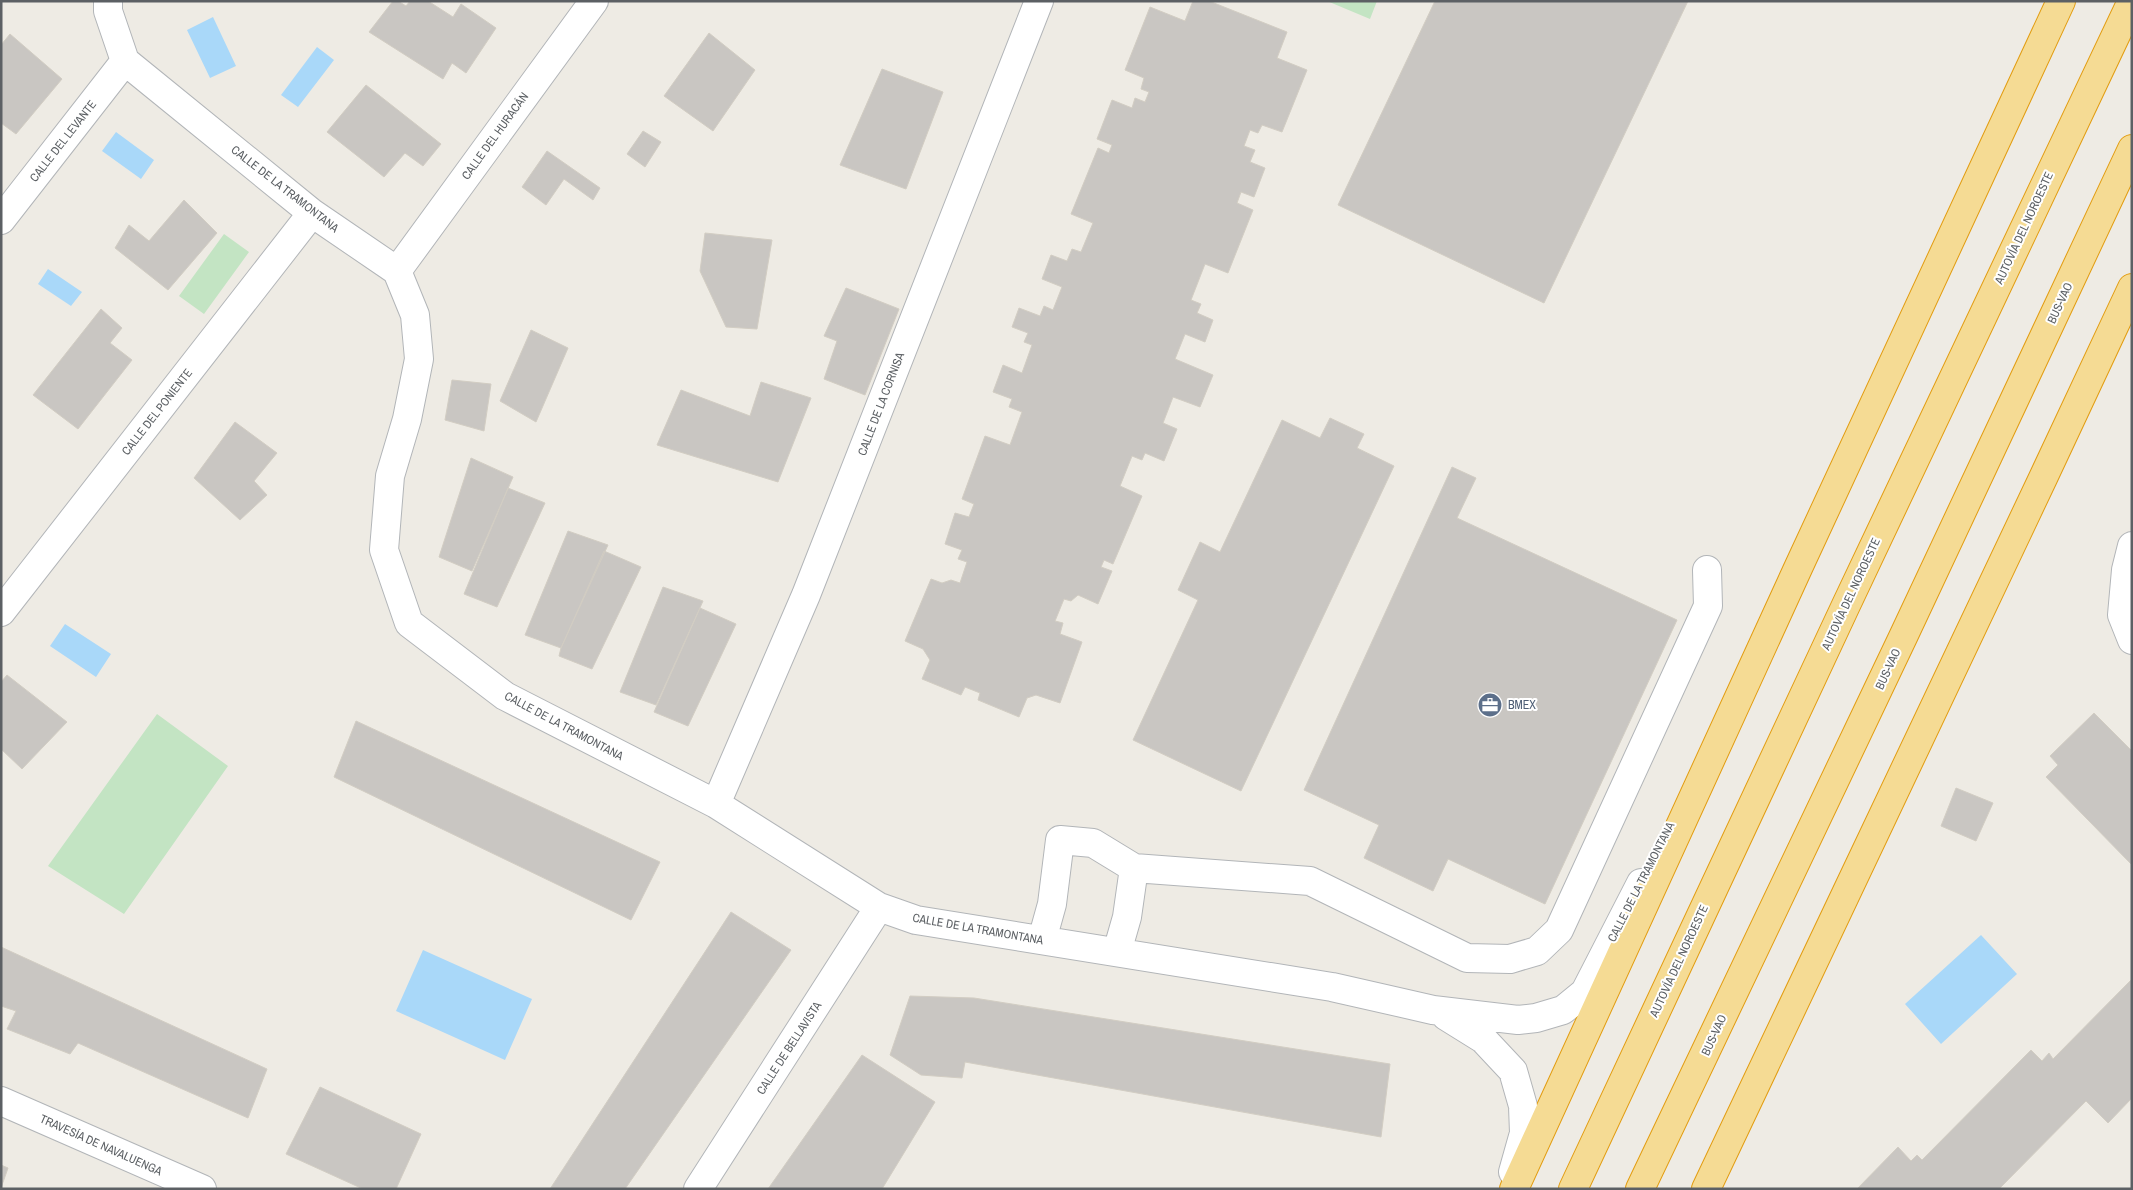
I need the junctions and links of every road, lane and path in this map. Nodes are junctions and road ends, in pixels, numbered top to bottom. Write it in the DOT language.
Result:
graph roads {
  1 [pos="108,1"];
  2 [pos="594,1"];
  3 [pos="1039,1"];
  4 [pos="2061,1"];
  5 [pos="2132,1"];
  6 [pos="125,62"];
  7 [pos="2132,149"];
  8 [pos="312,213"];
  9 [pos="1,220"];
  10 [pos="397,271"];
  11 [pos="2132,288"];
  12 [pos="2132,546"];
  13 [pos="1707,570"];
  14 [pos="1,612"];
  15 [pos="1770,630"];
  16 [pos="2132,640"];
  17 [pos="716,804"];
  18 [pos="1134,868"];
  19 [pos="879,907"];
  20 [pos="1042,940"];
  21 [pos="1117,952"];
  22 [pos="1433,1010"];
  23 [pos="1,1101"];
  24 [pos="202,1189"];
  25 [pos="698,1189"];
  26 [pos="1506,1189"];
  27 [pos="1514,1189"];
  28 [pos="1573,1189"];
  29 [pos="1640,1189"];
  30 [pos="1706,1189"];
  1 -- 6 [label="street"];
  2 -- 10 [label="street, CALLE DEL HURACÁN"];
  3 -- 17 [label="street, CALLE DE LA CORNISA"];
  4 -- 15 [label="highway"];
  5 -- 28 [label="highway, AUTOVÍA DEL NOROESTE"];
  6 -- 8 [label="street, CALLE DE LA TRAMONTANA"];
  6 -- 9 [label="street, CALLE DEL LEVANTE"];
  7 -- 29 [label="highway, BUS-VAO"];
  8 -- 10 [label="street, CALLE DE LA TRAMONTANA"];
  8 -- 14 [label="street, CALLE DEL PONIENTE"];
  10 -- 17 [label="street, CALLE DE LA TRAMONTANA"];
  11 -- 30 [label="highway"];
  12 -- 16 [label="street"];
  13 -- 18 [label="street"];
  15 -- 22 [label="street, CALLE DE LA TRAMONTANA"];
  15 -- 27 [label="highway"];
  17 -- 19 [label="street, CALLE DE LA TRAMONTANA"];
  18 -- 20 [label="street"];
  18 -- 21 [label="street"];
  19 -- 20 [label="street, CALLE DE LA TRAMONTANA"];
  19 -- 25 [label="street, CALLE DE BELLAVISTA"];
  20 -- 21 [label="street, CALLE DE LA TRAMONTANA"];
  21 -- 22 [label="street, CALLE DE LA TRAMONTANA"];
  22 -- 26 [label="street, CALLE DE LA TRAMONTANA"];
  23 -- 24 [label="street, TRAVESÍA DE NAVALUENGA"];
}
